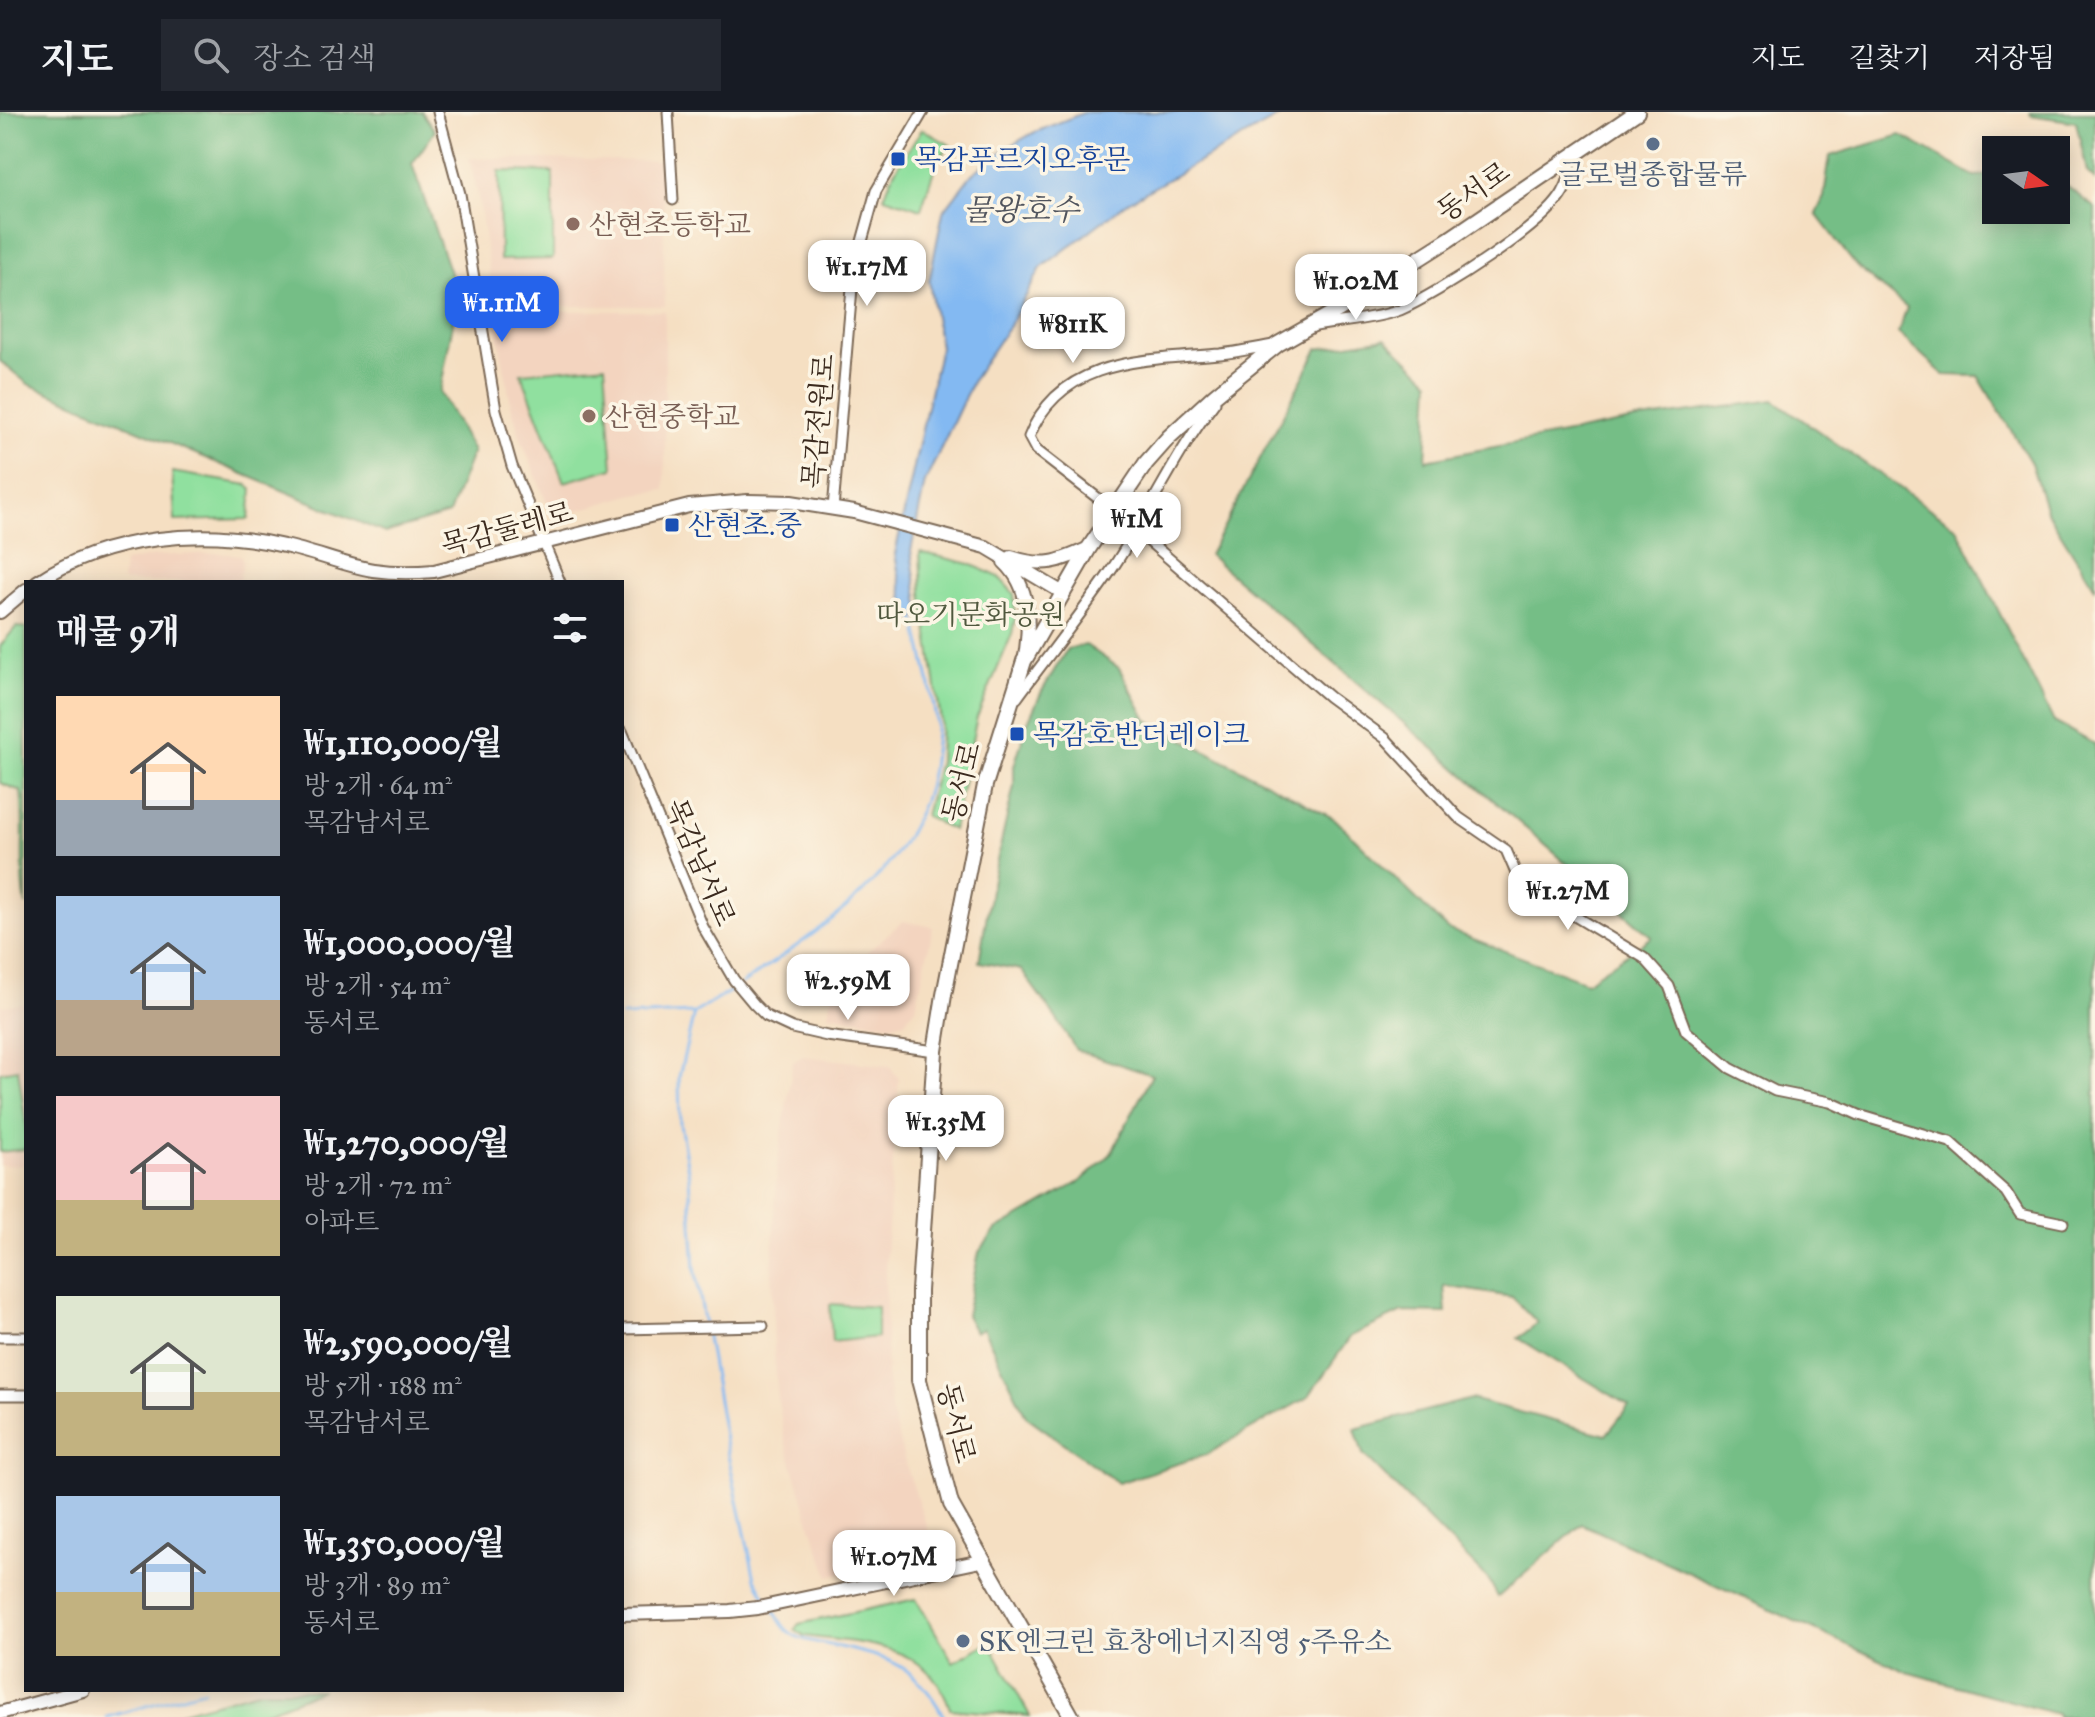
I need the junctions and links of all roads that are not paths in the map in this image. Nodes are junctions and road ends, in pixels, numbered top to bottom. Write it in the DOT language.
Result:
graph roads {
  1 [pos="438,112"];
  2 [pos="668,112"];
  3 [pos="923,112"];
  4 [pos="1637,112"];
  5 [pos="1571,155"];
  6 [pos="673,200"];
  7 [pos="1305,328"];
  8 [pos="1278,344"];
  9 [pos="1229,383"];
  10 [pos="1099,499"];
  11 [pos="833,509"];
  12 [pos="1132,527"];
  13 [pos="544,542"];
  14 [pos="986,547"];
  15 [pos="1089,548"];
  16 [pos="40,580"];
  17 [pos="559,580"];
  18 [pos="24,592"];
  19 [pos="1063,593"];
  20 [pos="0,612"];
  21 [pos="1024,661"];
  22 [pos="1008,711"];
  23 [pos="624,736"];
  24 [pos="935,1051"];
  25 [pos="2063,1223"];
  26 [pos="763,1326"];
  27 [pos="624,1329"];
  28 [pos="0,1337"];
  29 [pos="24,1337"];
  30 [pos="0,1395"];
  31 [pos="24,1395"];
  32 [pos="981,1561"];
  33 [pos="624,1614"];
  34 [pos="76,1692"];
  35 [pos="0,1713"];
  36 [pos="1072,1717"];
  1 -- 13 [label="street"];
  2 -- 6 [label="street"];
  3 -- 11 [label="street, 목감전원로"];
  4 -- 5 [label="main road, 동서로"];
  5 -- 7 [label="main road, 동서로"];
  5 -- 7 [label="street"];
  7 -- 8 [label="main road, 동서로"];
  8 -- 9 [label="main road, 동서로"];
  8 -- 10 [label="street"];
  9 -- 12 [label="street"];
  9 -- 15 [label="main road, 동서로"];
  11 -- 13 [label="street, 목감둘레로"];
  11 -- 14 [label="street, 목감둘레로"];
  12 -- 22 [label="street"];
  12 -- 25 [label="street"];
  13 -- 16 [label="street, 목감둘레로"];
  13 -- 17 [label="street"];
  14 -- 15 [label="street"];
  14 -- 19 [label="street"];
  14 -- 21 [label="street"];
  15 -- 19 [label="main road, 동서로"];
  18 -- 20 [label="street"];
  19 -- 21 [label="main road, 동서로"];
  21 -- 22 [label="main road, 동서로"];
  22 -- 24 [label="main road, 동서로"];
  23 -- 24 [label="street, 목감남서로"];
  24 -- 32 [label="main road, 동서로"];
  26 -- 27 [label="street"];
  28 -- 29 [label="street"];
  30 -- 31 [label="street"];
  32 -- 33 [label="street"];
  32 -- 36 [label="main road, 동서로"];
  34 -- 35 [label="street"];
}
